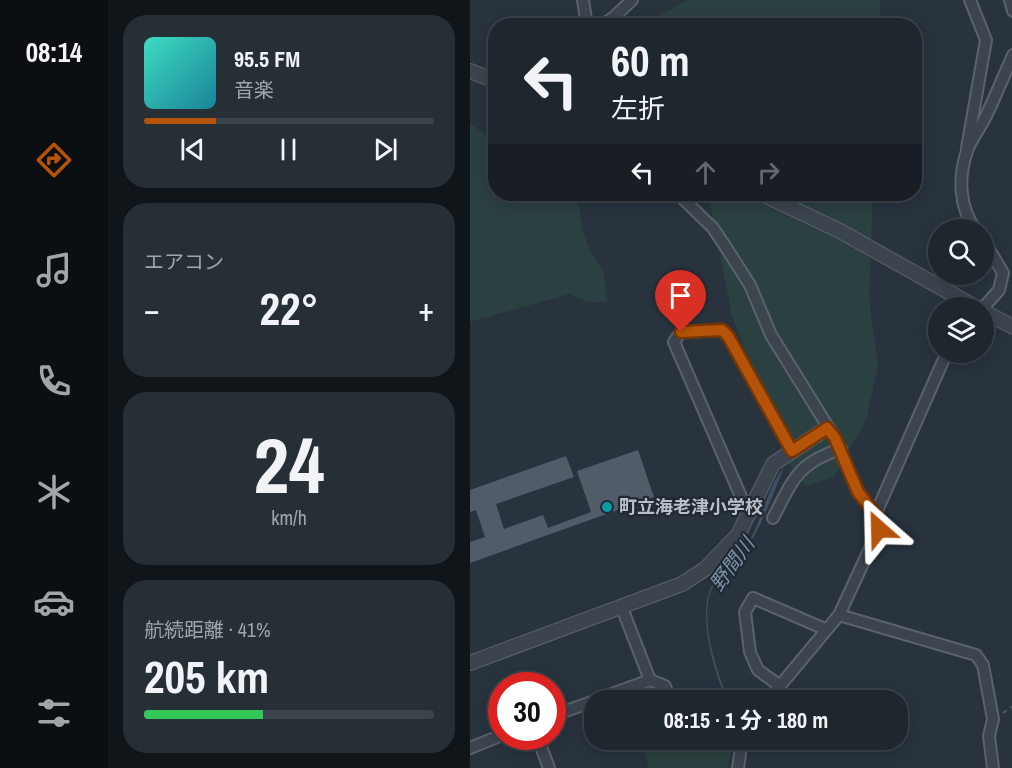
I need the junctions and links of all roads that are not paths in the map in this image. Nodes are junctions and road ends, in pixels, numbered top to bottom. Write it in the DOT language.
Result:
graph roads {
  1 [pos="583,0"];
  2 [pos="632,0"];
  3 [pos="970,0"];
  4 [pos="1010,0"];
  5 [pos="1013,10"];
  6 [pos="586,18"];
  7 [pos="614,18"];
  8 [pos="1013,55"];
  9 [pos="470,71"];
  10 [pos="488,78"];
  11 [pos="967,149"];
  12 [pos="685,201"];
  13 [pos="776,201"];
  14 [pos="968,219"];
  15 [pos="994,258"];
  16 [pos="955,297"];
  17 [pos="993,297"];
  18 [pos="994,316"];
  19 [pos="1013,327"];
  20 [pos="942,363"];
  21 [pos="827,428"];
  22 [pos="841,449"];
  23 [pos="792,451"];
  24 [pos="876,513"];
  25 [pos="749,514"];
  26 [pos="773,518"];
  27 [pos="622,608"];
  28 [pos="839,615"];
  29 [pos="825,629"];
  30 [pos="470,663"];
  31 [pos="650,680"];
  32 [pos="780,686"];
  33 [pos="624,690"];
  34 [pos="666,690"];
  35 [pos="777,690"];
  36 [pos="584,705"];
  37 [pos="566,711"];
  38 [pos="488,741"];
  39 [pos="470,748"];
  40 [pos="542,750"];
  41 [pos="741,750"];
  42 [pos="549,768"];
  43 [pos="738,768"];
  44 [pos="993,768"];
  1 -- 6 [label="street"];
  2 -- 7 [label="street"];
  3 -- 11 [label="street"];
  4 -- 5 [label="street"];
  8 -- 11 [label="street"];
  9 -- 10 [label="street"];
  11 -- 14 [label="street"];
  12 -- 21 [label="street"];
  13 -- 16 [label="street"];
  15 -- 17 [label="street"];
  18 -- 19 [label="street"];
  20 -- 24 [label="street"];
  21 -- 22 [label="street"];
  21 -- 23 [label="street"];
  22 -- 24 [label="street"];
  22 -- 26 [label="street"];
  23 -- 25 [label="street"];
  23 -- 25 [label="street"];
  24 -- 28 [label="street"];
  25 -- 27 [label="street"];
  27 -- 30 [label="street"];
  27 -- 31 [label="street"];
  28 -- 29 [label="street"];
  28 -- 44 [label="street"];
  29 -- 32 [label="street"];
  29 -- 32 [label="street"];
  31 -- 33 [label="street"];
  31 -- 34 [label="street"];
  32 -- 35 [label="street"];
  36 -- 37 [label="street"];
  38 -- 39 [label="street"];
  40 -- 42 [label="street"];
  41 -- 43 [label="street"];
}
